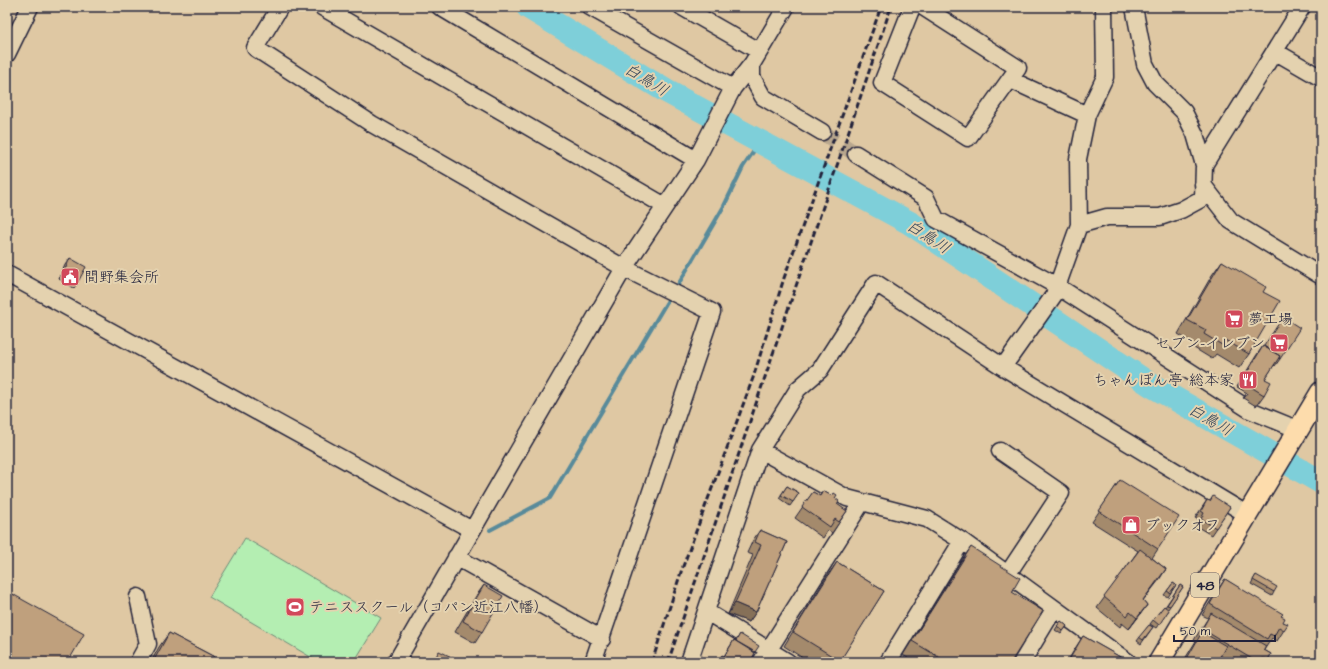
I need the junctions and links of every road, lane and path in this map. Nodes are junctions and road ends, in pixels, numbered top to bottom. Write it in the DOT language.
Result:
graph roads {
  1 [pos="30,7"];
  2 [pos="280,7"];
  3 [pos="322,7"];
  4 [pos="440,7"];
  5 [pos="590,7"];
  6 [pos="682,7"];
  7 [pos="786,7"];
  8 [pos="912,7"];
  9 [pos="923,7"];
  10 [pos="1104,7"];
  11 [pos="1134,7"];
  12 [pos="1302,7"];
  13 [pos="1276,52"];
  14 [pos="7,54"];
  15 [pos="755,58"];
  16 [pos="1321,78"];
  17 [pos="1011,80"];
  18 [pos="733,88"];
  19 [pos="1087,115"];
  20 [pos="822,132"];
  21 [pos="856,154"];
  22 [pos="696,160"];
  23 [pos="1204,165"];
  24 [pos="1203,185"];
  25 [pos="665,206"];
  26 [pos="1079,225"];
  27 [pos="624,268"];
  28 [pos="7,274"];
  29 [pos="1321,276"];
  30 [pos="1055,291"];
  31 [pos="1003,367"];
  32 [pos="1321,392"];
  33 [pos="1297,433"];
  34 [pos="760,450"];
  35 [pos="1000,451"];
  36 [pos="862,502"];
  37 [pos="1249,511"];
  38 [pos="472,530"];
  39 [pos="962,541"];
  40 [pos="456,557"];
  41 [pos="1007,575"];
  42 [pos="138,597"];
  43 [pos="1054,609"];
  44 [pos="707,612"];
  45 [pos="602,638"];
  46 [pos="764,656"];
  47 [pos="138,662"];
  48 [pos="396,662"];
  49 [pos="593,662"];
  50 [pos="689,662"];
  51 [pos="788,662"];
  52 [pos="888,662"];
  53 [pos="1022,662"];
  54 [pos="1128,662"];
  55 [pos="1159,662"];
  1 -- 14 [label="street"];
  2 -- 27 [label="street"];
  3 -- 25 [label="street"];
  4 -- 22 [label="street"];
  5 -- 18 [label="street"];
  6 -- 15 [label="street"];
  7 -- 15 [label="street"];
  8 -- 17 [label="street"];
  9 -- 17 [label="street"];
  10 -- 19 [label="street"];
  11 -- 23 [label="street"];
  12 -- 13 [label="street"];
  13 -- 16 [label="street"];
  13 -- 23 [label="street"];
  15 -- 18 [label="street"];
  15 -- 20 [label="street"];
  17 -- 19 [label="street"];
  18 -- 22 [label="street"];
  19 -- 26 [label="street"];
  21 -- 30 [label="street"];
  22 -- 25 [label="street"];
  23 -- 24 [label="street"];
  24 -- 26 [label="street"];
  24 -- 29 [label="street"];
  25 -- 27 [label="street"];
  26 -- 30 [label="street"];
  27 -- 38 [label="street"];
  27 -- 45 [label="street"];
  28 -- 38 [label="street"];
  30 -- 31 [label="street"];
  30 -- 33 [label="street"];
  31 -- 34 [label="street"];
  31 -- 37 [label="street"];
  32 -- 33 [label="main road, 48"];
  33 -- 37 [label="main road, 48"];
  34 -- 36 [label="street"];
  34 -- 44 [label="street"];
  35 -- 41 [label="street"];
  36 -- 39 [label="street"];
  36 -- 46 [label="street"];
  37 -- 55 [label="main road, 48"];
  38 -- 40 [label="street"];
  39 -- 41 [label="street"];
  39 -- 52 [label="street"];
  40 -- 45 [label="street"];
  40 -- 48 [label="street"];
  41 -- 43 [label="street"];
  42 -- 47 [label="street"];
  43 -- 53 [label="street"];
  43 -- 54 [label="street"];
  44 -- 46 [label="street"];
  44 -- 50 [label="street"];
  45 -- 49 [label="street"];
  46 -- 51 [label="street"];
}
